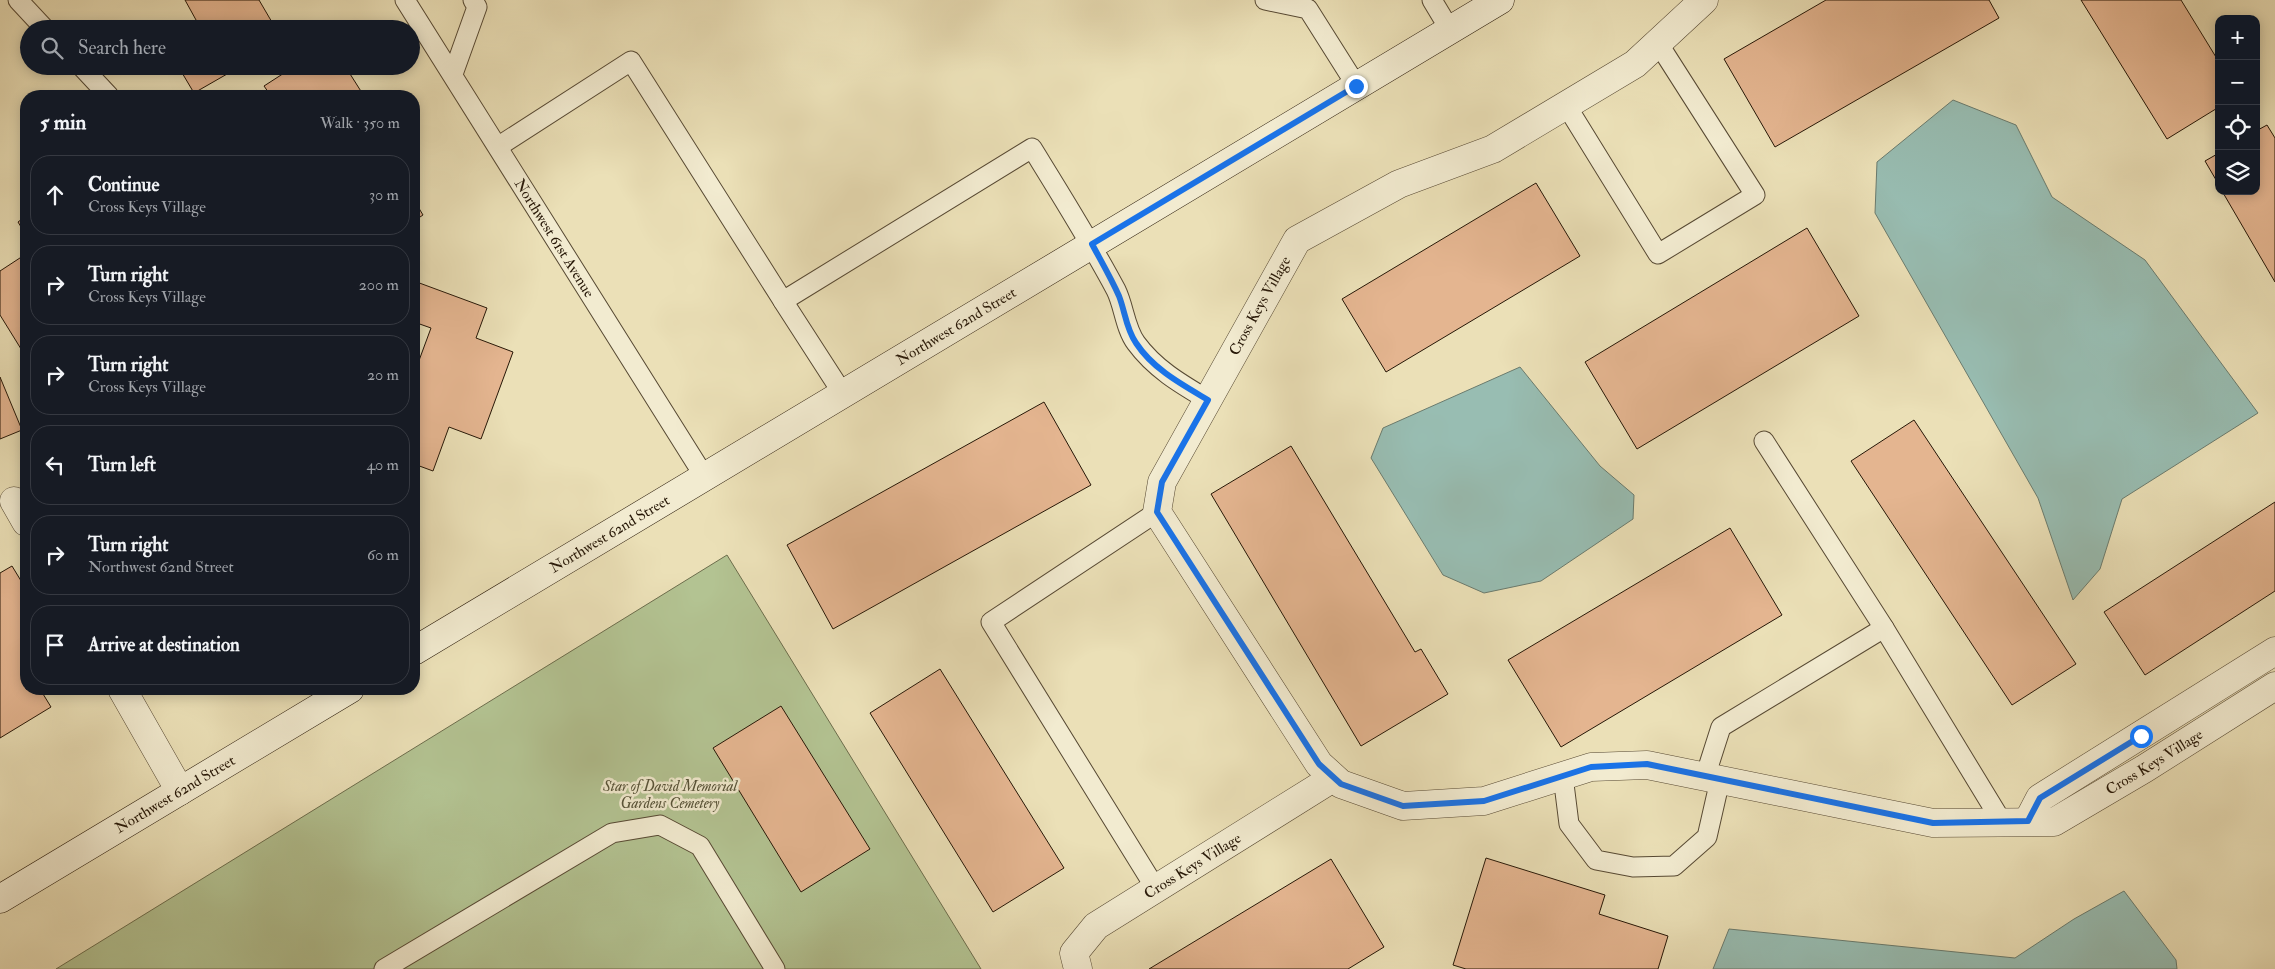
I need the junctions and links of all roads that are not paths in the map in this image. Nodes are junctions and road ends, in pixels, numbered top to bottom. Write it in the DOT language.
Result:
graph roads {
  1 [pos="18,0"];
  2 [pos="405,0"];
  3 [pos="472,0"];
  4 [pos="1265,0"];
  5 [pos="1432,0"];
  6 [pos="1500,0"];
  7 [pos="1704,0"];
  8 [pos="37,20"];
  9 [pos="418,20"];
  10 [pos="420,23"];
  11 [pos="1450,30"];
  12 [pos="1658,43"];
  13 [pos="453,74"];
  14 [pos="89,75"];
  15 [pos="1356,86"];
  16 [pos="103,90"];
  17 [pos="1566,105"];
  18 [pos="498,146"];
  19 [pos="1092,244"];
  20 [pos="783,301"];
  21 [pos="843,394"];
  22 [pos="1208,400"];
  23 [pos="1764,442"];
  24 [pos="704,476"];
  25 [pos="1157,512"];
  26 [pos="1884,628"];
  27 [pos="420,647"];
  28 [pos="2275,651"];
  29 [pos="2275,686"];
  30 [pos="125,695"];
  31 [pos="340,695"];
  32 [pos="1563,776"];
  33 [pos="1333,778"];
  34 [pos="1713,778"];
  35 [pos="180,791"];
  36 [pos="2015,822"];
  37 [pos="1156,889"];
  38 [pos="0,899"];
  39 [pos="384,969"];
  40 [pos="775,969"];
  41 [pos="1078,969"];
  1 -- 8 [label="lane"];
  2 -- 9 [label="lane, Northwest 61st Avenue"];
  3 -- 13 [label="lane"];
  4 -- 15 [label="lane"];
  5 -- 11 [label="lane"];
  6 -- 11 [label="street, Northwest 62nd Street"];
  7 -- 12 [label="street, Cross Keys Village"];
  10 -- 13 [label="lane, Northwest 61st Avenue"];
  11 -- 15 [label="street, Northwest 62nd Street"];
  12 -- 17 [label="street, Cross Keys Village"];
  12 -- 17 [label="lane"];
  13 -- 18 [label="lane, Northwest 61st Avenue"];
  14 -- 16 [label="lane"];
  15 -- 19 [label="street, Northwest 62nd Street"];
  17 -- 22 [label="street, Cross Keys Village"];
  18 -- 20 [label="lane"];
  18 -- 24 [label="lane, Northwest 61st Avenue"];
  19 -- 20 [label="lane"];
  19 -- 21 [label="street, Northwest 62nd Street"];
  19 -- 22 [label="lane"];
  20 -- 21 [label="lane"];
  21 -- 24 [label="street, Northwest 62nd Street"];
  22 -- 25 [label="street, Cross Keys Village"];
  23 -- 26 [label="lane"];
  24 -- 27 [label="street, Northwest 62nd Street"];
  25 -- 33 [label="street, Cross Keys Village"];
  25 -- 37 [label="lane"];
  26 -- 34 [label="lane"];
  26 -- 36 [label="lane"];
  28 -- 36 [label="street, Cross Keys Village"];
  29 -- 36 [label="street, Cross Keys Village"];
  30 -- 35 [label="street"];
  31 -- 35 [label="street, Northwest 62nd Street"];
  32 -- 33 [label="street, Cross Keys Village"];
  32 -- 34 [label="street, Cross Keys Village"];
  32 -- 34 [label="lane"];
  33 -- 37 [label="street, Cross Keys Village"];
  34 -- 36 [label="street, Cross Keys Village"];
  35 -- 38 [label="street, Northwest 62nd Street"];
  37 -- 41 [label="street, Cross Keys Village"];
  39 -- 40 [label="lane"];
}
